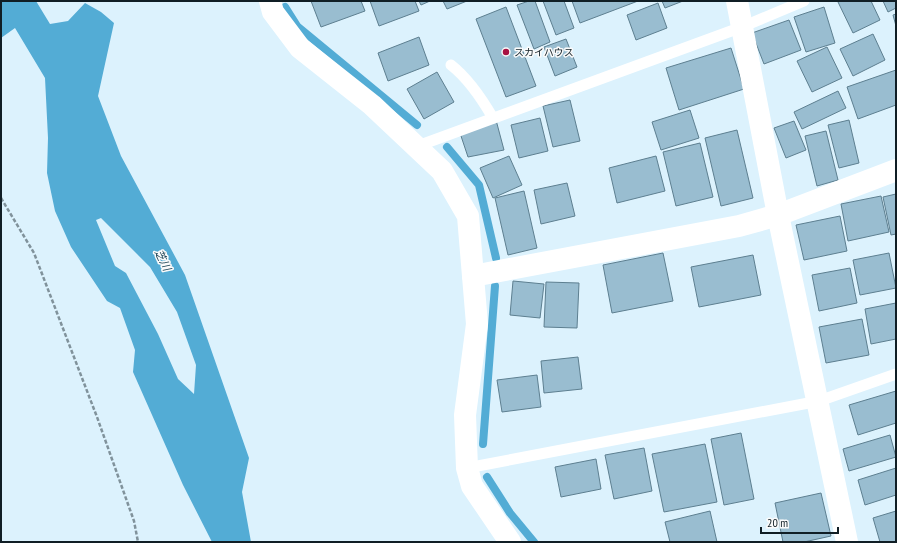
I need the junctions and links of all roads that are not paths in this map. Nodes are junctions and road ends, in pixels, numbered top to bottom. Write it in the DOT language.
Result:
graph roads {
  1 [pos="270,1"];
  2 [pos="737,1"];
  3 [pos="804,1"];
  4 [pos="742,27"];
  5 [pos="451,65"];
  6 [pos="493,118"];
  7 [pos="414,147"];
  8 [pos="896,170"];
  9 [pos="778,215"];
  10 [pos="473,276"];
  11 [pos="896,374"];
  12 [pos="819,401"];
  13 [pos="467,468"];
  14 [pos="510,542"];
  15 [pos="848,542"];
  1 -- 7 [label="street"];
  2 -- 4 [label="street"];
  3 -- 4 [label="lane"];
  4 -- 6 [label="lane"];
  4 -- 9 [label="street"];
  5 -- 6 [label="lane"];
  6 -- 7 [label="lane"];
  7 -- 10 [label="street"];
  8 -- 9 [label="street"];
  9 -- 10 [label="street"];
  9 -- 12 [label="street"];
  10 -- 13 [label="street"];
  11 -- 12 [label="lane"];
  12 -- 13 [label="lane"];
  12 -- 15 [label="street"];
  13 -- 14 [label="street"];
}
